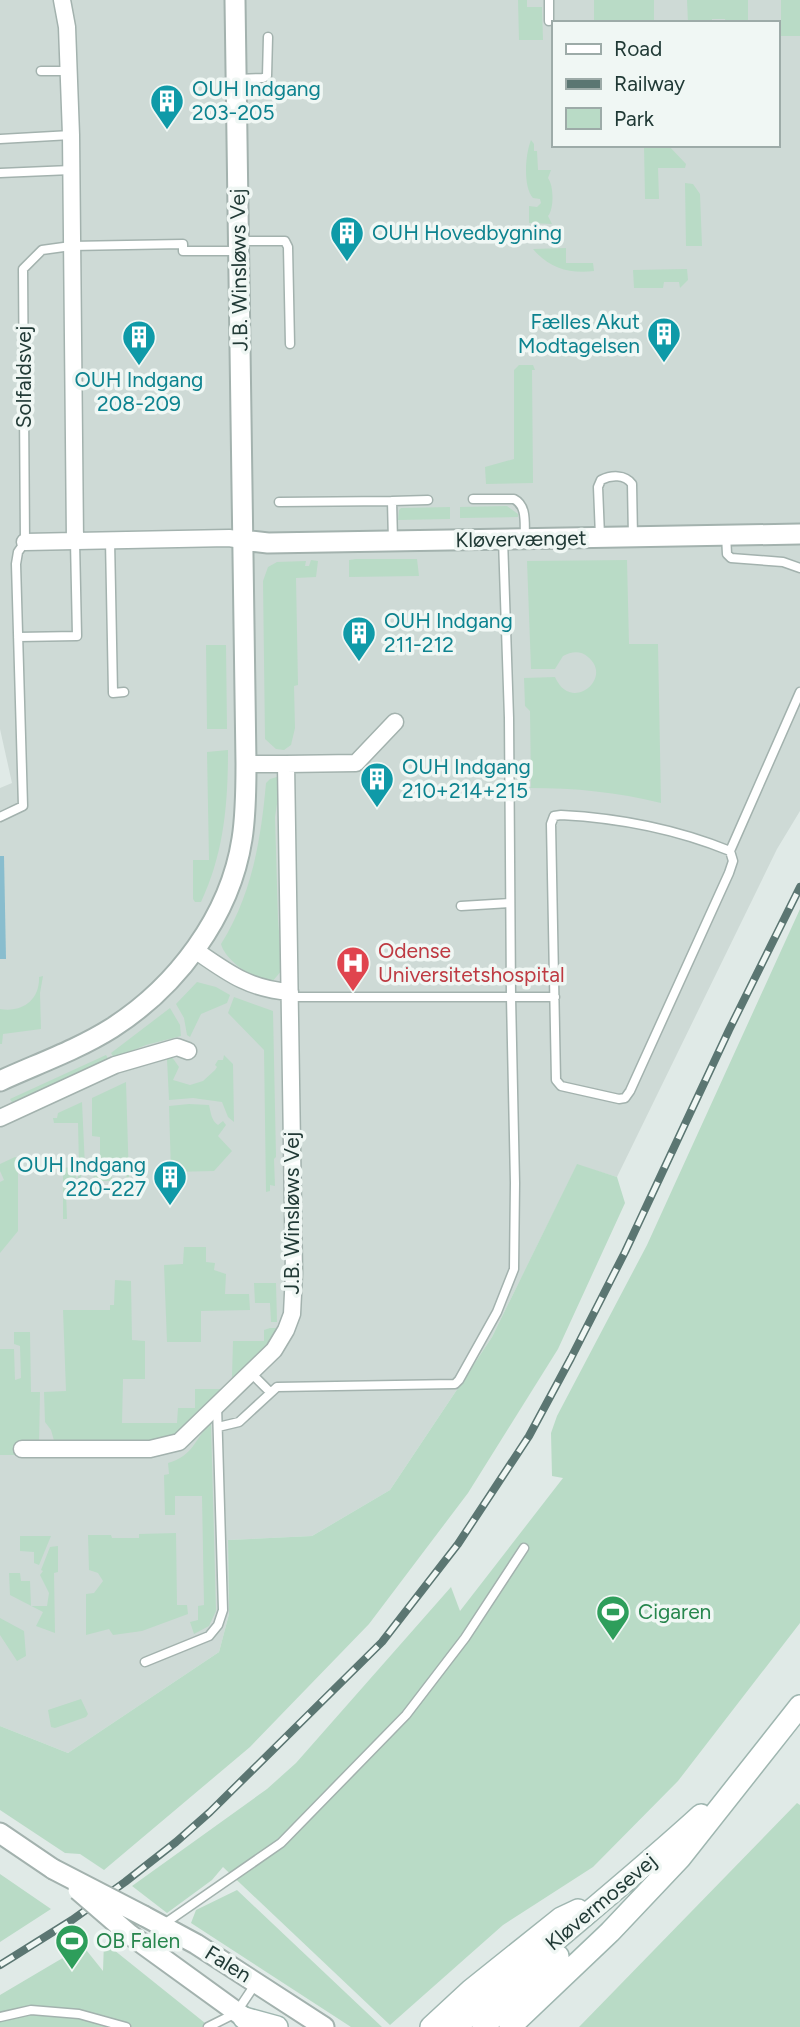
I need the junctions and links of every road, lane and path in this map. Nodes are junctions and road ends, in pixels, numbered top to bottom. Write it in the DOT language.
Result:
graph roads {
  1 [pos="62,0"];
  2 [pos="235,0"];
  3 [pos="549,0"];
  4 [pos="549,21"];
  5 [pos="268,37"];
  6 [pos="41,71"];
  7 [pos="69,71"];
  8 [pos="236,79"];
  9 [pos="71,135"];
  10 [pos="0,139"];
  11 [pos="71,170"];
  12 [pos="0,173"];
  13 [pos="71,246"];
  14 [pos="238,246"];
  15 [pos="290,344"];
  16 [pos="473,499"];
  17 [pos="392,500"];
  18 [pos="428,500"];
  19 [pos="279,502"];
  20 [pos="800,534"];
  21 [pos="726,536"];
  22 [pos="633,537"];
  23 [pos="525,538"];
  24 [pos="600,538"];
  25 [pos="503,539"];
  26 [pos="110,540"];
  27 [pos="242,540"];
  28 [pos="75,541"];
  29 [pos="393,541"];
  30 [pos="25,542"];
  31 [pos="800,568"];
  32 [pos="18,637"];
  33 [pos="124,692"];
  34 [pos="800,692"];
  35 [pos="395,722"];
  36 [pos="246,764"];
  37 [pos="286,764"];
  38 [pos="0,817"];
  39 [pos="730,851"];
  40 [pos="510,903"];
  41 [pos="461,905"];
  42 [pos="195,950"];
  43 [pos="511,977"];
  44 [pos="452,978"];
  45 [pos="290,995"];
  46 [pos="511,997"];
  47 [pos="555,997"];
  48 [pos="188,1052"];
  49 [pos="0,1081"];
  50 [pos="0,1118"];
  51 [pos="251,1373"];
  52 [pos="270,1392"];
  53 [pos="217,1406"];
  54 [pos="218,1427"];
  55 [pos="22,1450"];
  56 [pos="524,1548"];
  57 [pos="145,1662"];
  58 [pos="800,1706"];
  59 [pos="743,1775"];
  60 [pos="0,1833"];
  61 [pos="53,1869"];
  62 [pos="612,1895"];
  63 [pos="162,1926"];
  64 [pos="257,1982"];
  65 [pos="0,2017"];
  66 [pos="246,2021"];
  67 [pos="126,2027"];
  68 [pos="208,2027"];
  69 [pos="277,2027"];
  70 [pos="324,2027"];
  71 [pos="431,2027"];
  72 [pos="456,2027"];
  73 [pos="483,2027"];
  74 [pos="510,2027"];
  1 -- 7 [label="street"];
  2 -- 8 [label="street, J.B. Winsløws Vej"];
  3 -- 4 [label="lane"];
  5 -- 8 [label="lane"];
  6 -- 7 [label="lane"];
  7 -- 9 [label="street"];
  8 -- 14 [label="street, J.B. Winsløws Vej"];
  9 -- 10 [label="lane"];
  9 -- 11 [label="street"];
  11 -- 12 [label="lane"];
  11 -- 13 [label="street"];
  13 -- 14 [label="lane, Solfaldsvej"];
  13 -- 28 [label="street"];
  13 -- 30 [label="lane, Solfaldsvej"];
  14 -- 15 [label="lane"];
  14 -- 27 [label="street, J.B. Winsløws Vej"];
  16 -- 23 [label="lane"];
  17 -- 18 [label="lane"];
  17 -- 19 [label="lane"];
  17 -- 29 [label="lane"];
  20 -- 21 [label="street, Kløvervænget"];
  21 -- 22 [label="street, Kløvervænget"];
  21 -- 31 [label="lane"];
  22 -- 24 [label="street, Kløvervænget"];
  22 -- 24 [label="lane"];
  23 -- 24 [label="street, Kløvervænget"];
  23 -- 25 [label="street, Kløvervænget"];
  25 -- 29 [label="street, Kløvervænget"];
  25 -- 40 [label="lane"];
  26 -- 27 [label="street"];
  26 -- 28 [label="street"];
  26 -- 33 [label="lane"];
  27 -- 29 [label="street, Kløvervænget"];
  27 -- 36 [label="street, J.B. Winsløws Vej"];
  28 -- 30 [label="street"];
  28 -- 32 [label="lane"];
  30 -- 32 [label="lane"];
  32 -- 38 [label="lane"];
  34 -- 39 [label="lane"];
  35 -- 37 [label="street"];
  36 -- 37 [label="street"];
  36 -- 42 [label="street, J.B. Winsløws Vej"];
  37 -- 45 [label="street, J.B. Winsløws Vej"];
  39 -- 47 [label="lane"];
  39 -- 47 [label="lane"];
  40 -- 41 [label="lane"];
  40 -- 43 [label="lane"];
  42 -- 45 [label="street"];
  42 -- 49 [label="street, J.B. Winsløws Vej"];
  43 -- 44 [label="lane"];
  43 -- 46 [label="lane"];
  45 -- 46 [label="lane"];
  45 -- 51 [label="street, J.B. Winsløws Vej"];
  46 -- 47 [label="lane"];
  46 -- 52 [label="lane"];
  48 -- 50 [label="street"];
  51 -- 52 [label="lane"];
  51 -- 53 [label="street, J.B. Winsløws Vej"];
  52 -- 54 [label="lane"];
  53 -- 54 [label="lane"];
  53 -- 55 [label="street, J.B. Winsløws Vej"];
  54 -- 57 [label="lane"];
  56 -- 63 [label="lane"];
  58 -- 59 [label="main road, Kløvermosevej"];
  59 -- 62 [label="main road, Kløvermosevej"];
  59 -- 74 [label="main road, Kløvermosevej"];
  60 -- 61 [label="street, Falen"];
  61 -- 63 [label="street, Falen, bridge"];
  61 -- 66 [label="street, Falen, bridge"];
  62 -- 71 [label="main road"];
  62 -- 72 [label="main road, Kløvermosevej"];
  62 -- 73 [label="main road"];
  63 -- 64 [label="street, Falen"];
  64 -- 66 [label="lane"];
  64 -- 70 [label="street, Falen"];
  65 -- 67 [label="lane"];
  66 -- 68 [label="lane"];
  66 -- 69 [label="main road"];
}
